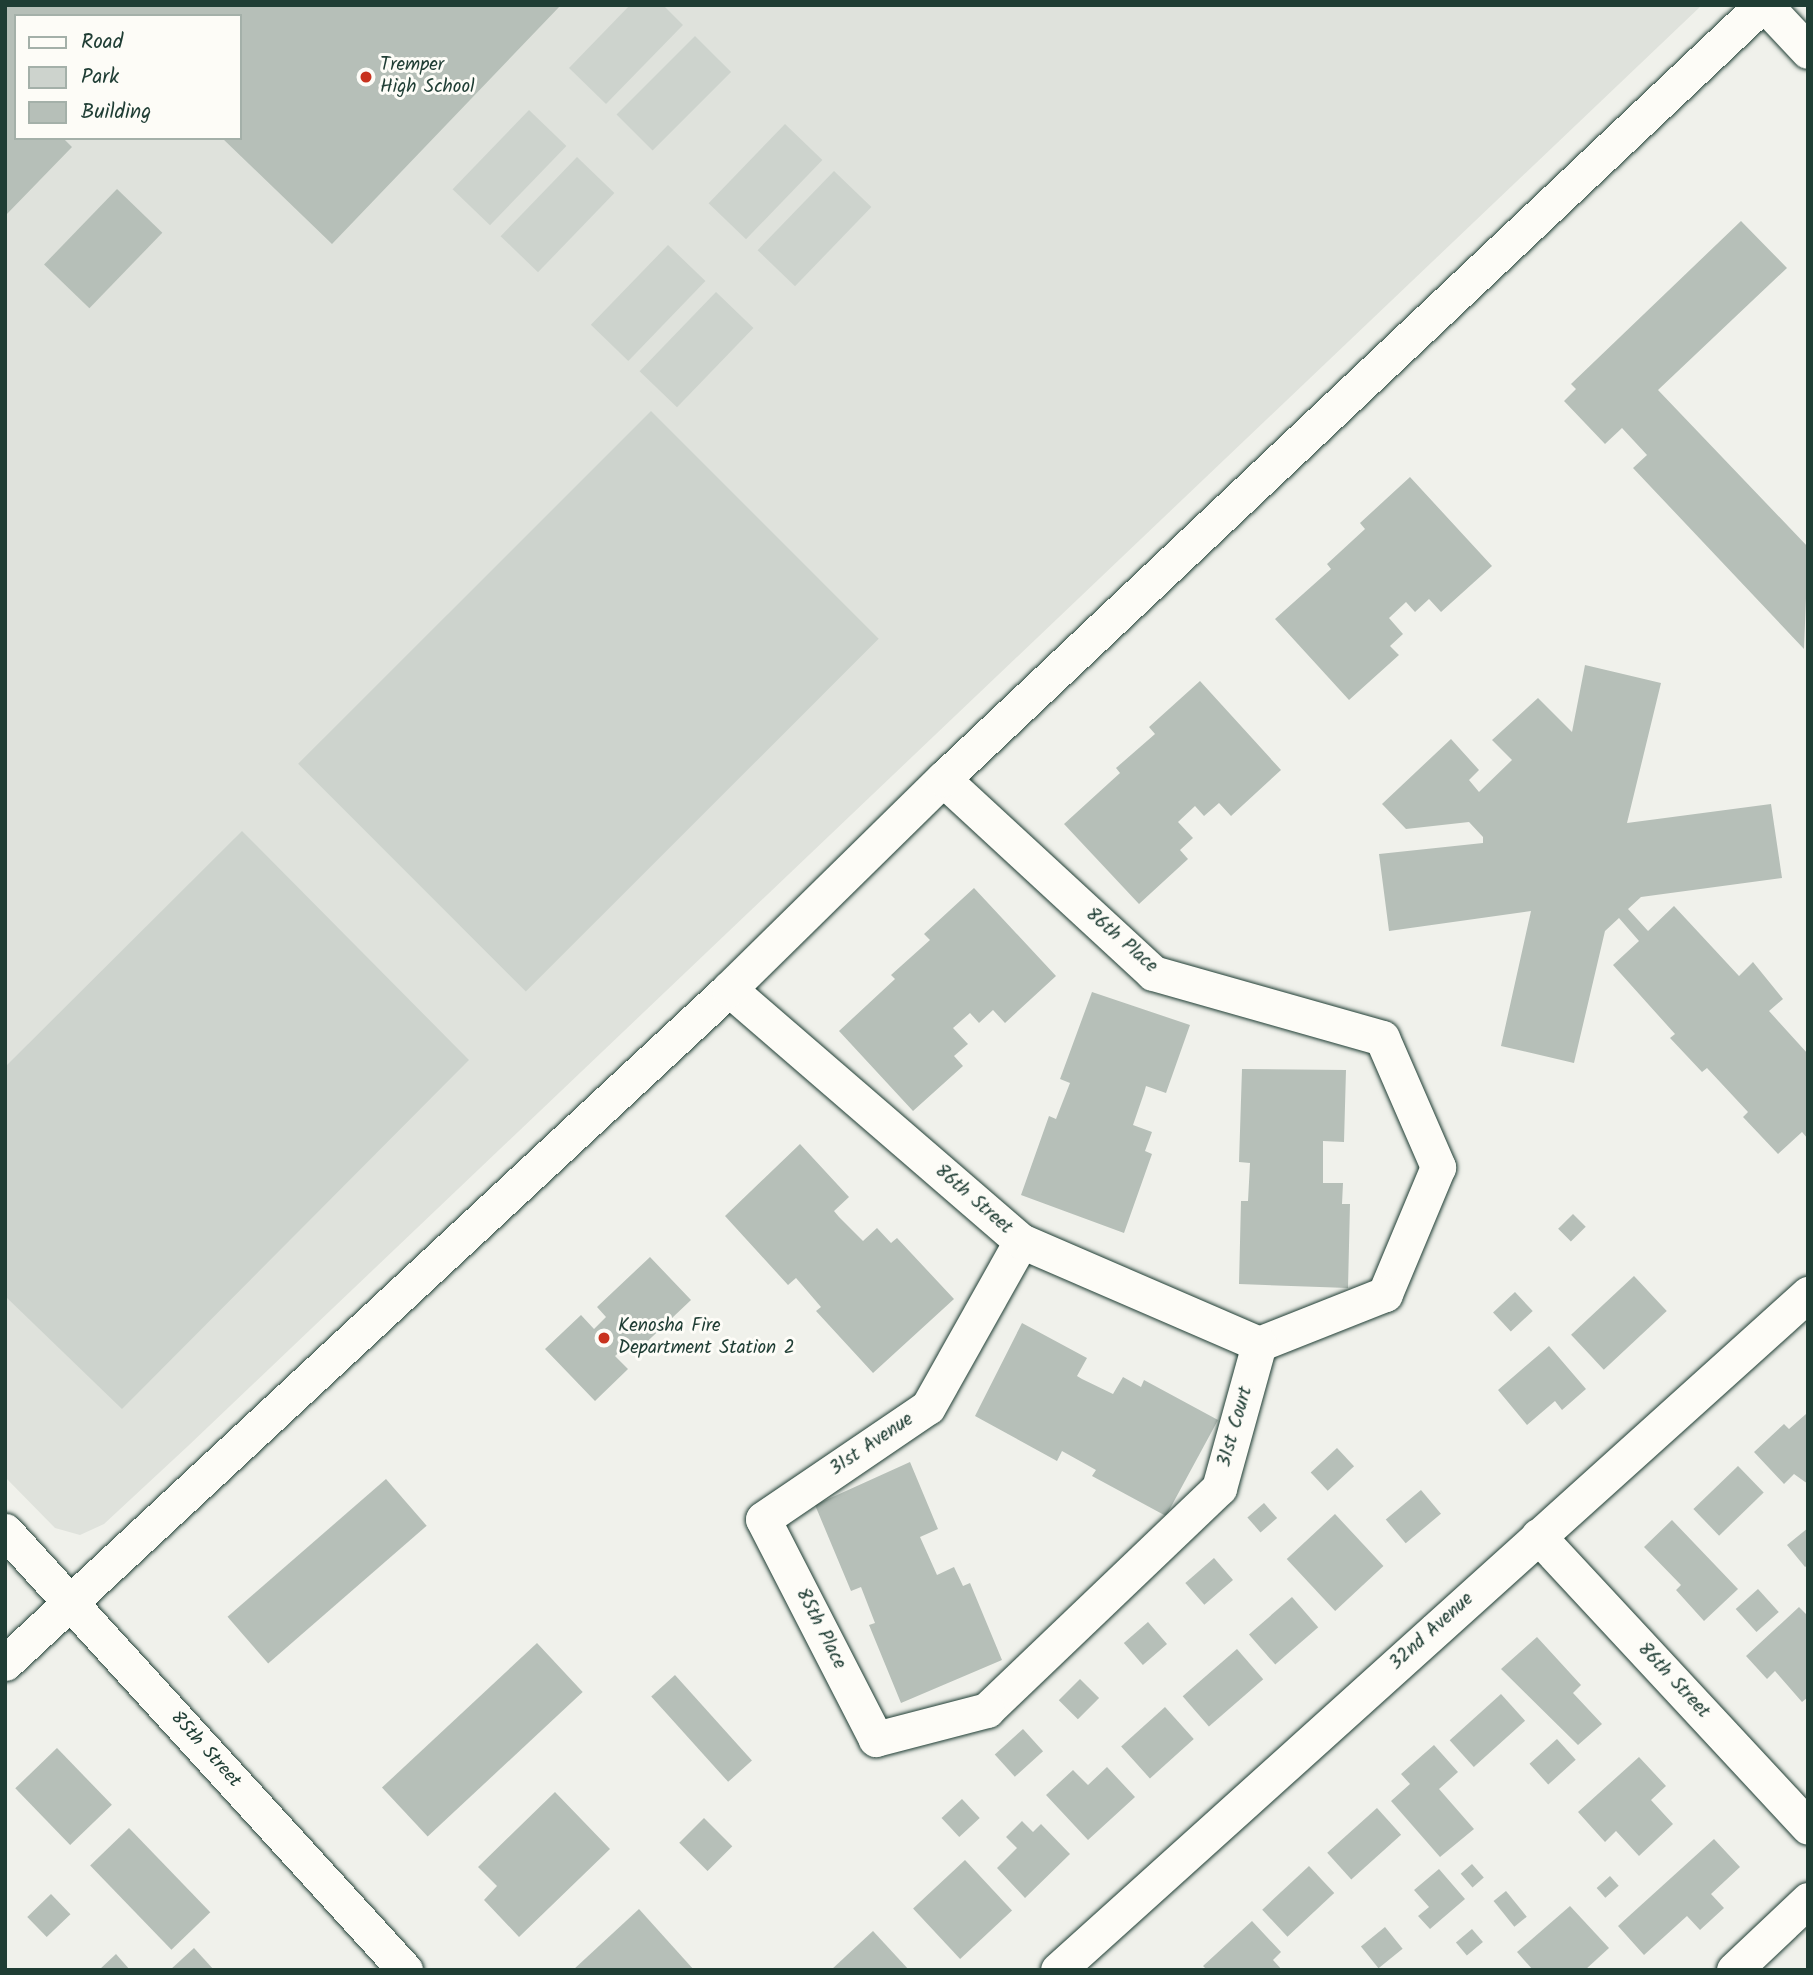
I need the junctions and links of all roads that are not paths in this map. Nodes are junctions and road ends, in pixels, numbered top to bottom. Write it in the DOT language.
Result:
graph roads {
  1 [pos="1764,5"];
  2 [pos="1808,51"];
  3 [pos="943,779"];
  4 [pos="729,989"];
  5 [pos="1021,1241"];
  6 [pos="1808,1294"];
  7 [pos="1259,1344"];
  8 [pos="763,1519"];
  9 [pos="5,1531"];
  10 [pos="1538,1536"];
  11 [pos="70,1601"];
  12 [pos="5,1663"];
  13 [pos="876,1739"];
  14 [pos="1808,1827"];
  15 [pos="1808,1900"];
  16 [pos="405,1970"];
  17 [pos="1058,1970"];
  18 [pos="1734,1970"];
  1 -- 2 [label="street"];
  1 -- 3 [label="street"];
  3 -- 4 [label="street"];
  3 -- 7 [label="street, 86th Place"];
  4 -- 5 [label="street, 86th Street"];
  4 -- 11 [label="street"];
  5 -- 7 [label="street, 86th Street"];
  5 -- 8 [label="street, 31st Avenue"];
  6 -- 10 [label="street, 32nd Avenue"];
  7 -- 13 [label="street, 31st Court"];
  8 -- 13 [label="street, 85th Place"];
  9 -- 11 [label="street, 85th Street"];
  10 -- 14 [label="street, 86th Street"];
  10 -- 17 [label="street, 32nd Avenue"];
  11 -- 12 [label="street"];
  11 -- 16 [label="street, 85th Street"];
  15 -- 18 [label="street"];
}
